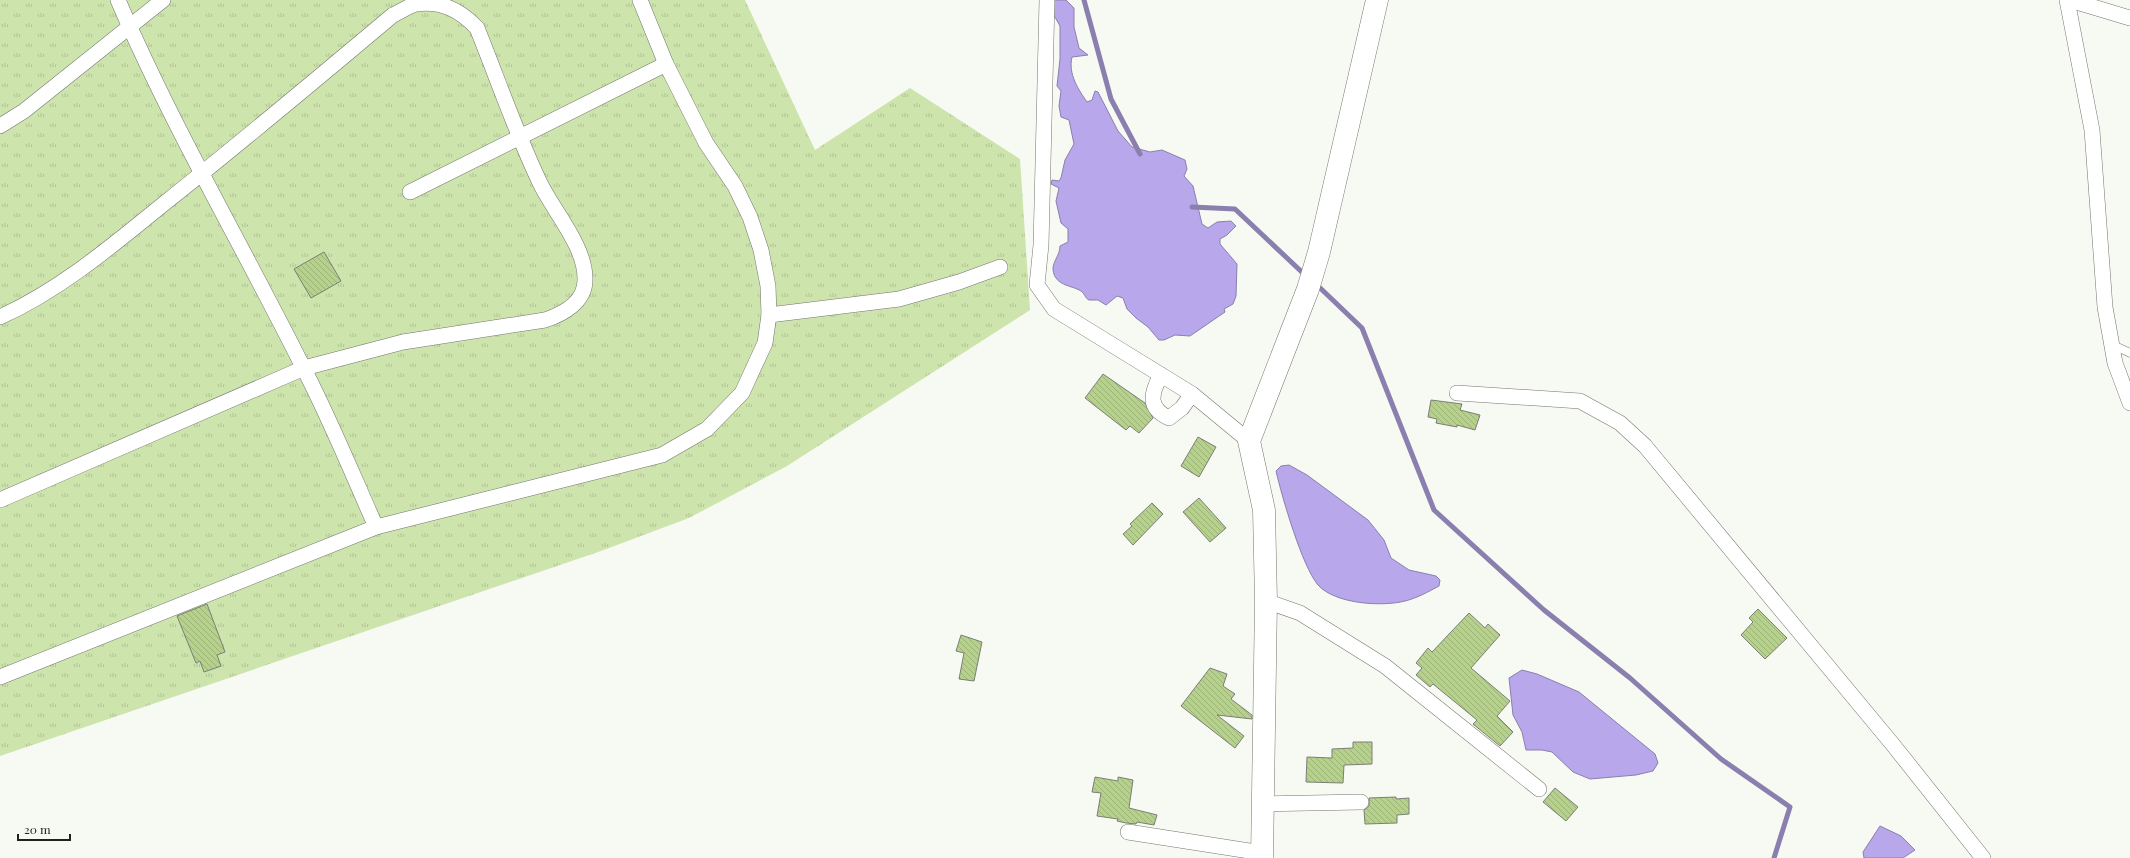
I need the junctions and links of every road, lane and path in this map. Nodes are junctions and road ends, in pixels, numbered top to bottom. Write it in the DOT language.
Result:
graph roads {
  1 [pos="118,0"];
  2 [pos="163,0"];
  3 [pos="640,0"];
  4 [pos="1047,0"];
  5 [pos="1376,0"];
  6 [pos="2068,0"];
  7 [pos="2130,18"];
  8 [pos="130,28"];
  9 [pos="666,64"];
  10 [pos="0,126"];
  11 [pos="520,137"];
  12 [pos="203,173"];
  13 [pos="410,192"];
  14 [pos="1000,267"];
  15 [pos="769,314"];
  16 [pos="0,317"];
  17 [pos="2112,344"];
  18 [pos="2130,353"];
  19 [pos="304,368"];
  20 [pos="1161,375"];
  21 [pos="1457,393"];
  22 [pos="1192,394"];
  23 [pos="2130,403"];
  24 [pos="1252,435"];
  25 [pos="0,500"];
  26 [pos="376,527"];
  27 [pos="1266,601"];
  28 [pos="0,677"];
  29 [pos="1539,789"];
  30 [pos="1361,802"];
  31 [pos="1263,804"];
  32 [pos="1128,832"];
  33 [pos="1262,855"];
  34 [pos="1983,858"];
  1 -- 8 [label="street"];
  2 -- 8 [label="street"];
  3 -- 9 [label="street"];
  4 -- 20 [label="street"];
  5 -- 24 [label="street"];
  6 -- 7 [label="street"];
  6 -- 17 [label="street"];
  8 -- 10 [label="street"];
  8 -- 12 [label="street"];
  9 -- 11 [label="street"];
  9 -- 15 [label="street"];
  11 -- 12 [label="street"];
  11 -- 13 [label="street"];
  11 -- 19 [label="street"];
  12 -- 16 [label="street"];
  12 -- 19 [label="street"];
  14 -- 15 [label="street"];
  15 -- 26 [label="street"];
  17 -- 18 [label="lane"];
  17 -- 23 [label="street"];
  19 -- 25 [label="street"];
  19 -- 26 [label="street"];
  20 -- 22 [label="street"];
  20 -- 22 [label="street"];
  21 -- 34 [label="street"];
  22 -- 24 [label="street"];
  24 -- 27 [label="street"];
  26 -- 28 [label="street"];
  27 -- 29 [label="street"];
  27 -- 31 [label="street"];
  30 -- 31 [label="street"];
  31 -- 33 [label="street"];
  32 -- 33 [label="street"];
}
